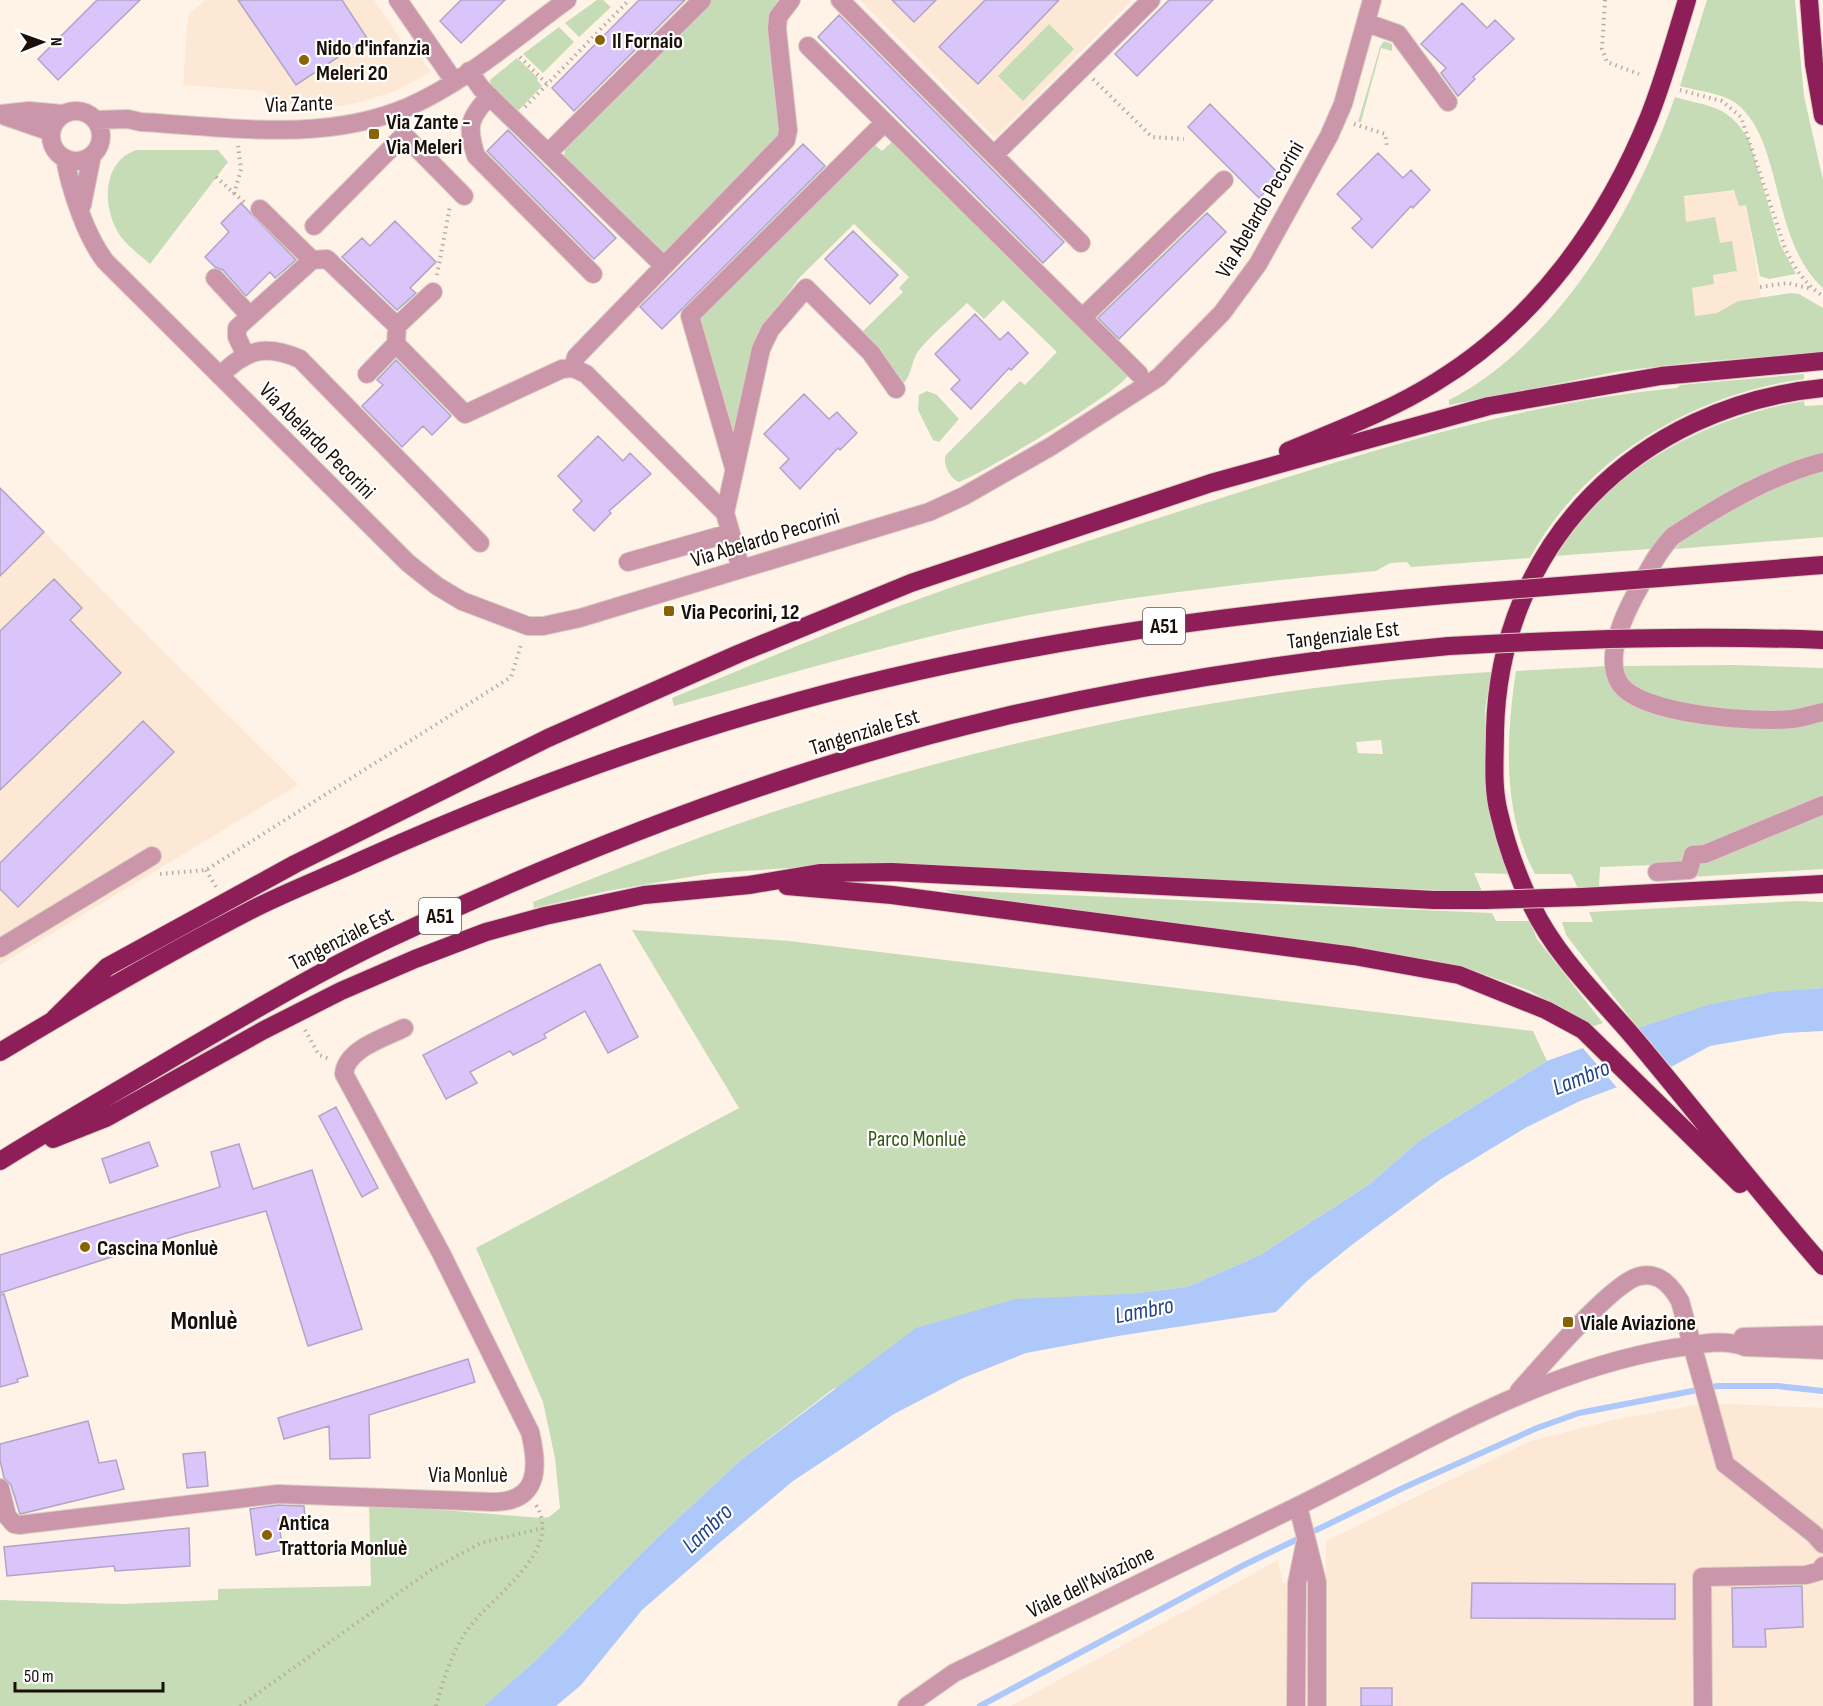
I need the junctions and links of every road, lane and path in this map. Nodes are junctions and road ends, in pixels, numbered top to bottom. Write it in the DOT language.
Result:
graph roads {
  1 [pos="398,0"];
  2 [pos="567,0"];
  3 [pos="629,0"];
  4 [pos="702,0"];
  5 [pos="791,0"];
  6 [pos="840,0"];
  7 [pos="1151,0"];
  8 [pos="1372,0"];
  9 [pos="1605,0"];
  10 [pos="1687,0"];
  11 [pos="1809,0"];
  12 [pos="1367,23"];
  13 [pos="507,44"];
  14 [pos="808,46"];
  15 [pos="1082,69"];
  16 [pos="1639,74"];
  17 [pos="462,76"];
  18 [pos="547,84"];
  19 [pos="1680,90"];
  20 [pos="490,96"];
  21 [pos="1448,102"];
  22 [pos="0,114"];
  23 [pos="63,114"];
  24 [pos="1823,116"];
  25 [pos="513,119"];
  26 [pos="1337,119"];
  27 [pos="885,122"];
  28 [pos="236,128"];
  29 [pos="98,129"];
  30 [pos="51,132"];
  31 [pos="1184,139"];
  32 [pos="1387,146"];
  33 [pos="548,153"];
  34 [pos="92,155"];
  35 [pos="994,155"];
  36 [pos="65,158"];
  37 [pos="216,177"];
  38 [pos="1224,180"];
  39 [pos="234,194"];
  40 [pos="464,196"];
  41 [pos="260,209"];
  42 [pos="449,211"];
  43 [pos="81,213"];
  44 [pos="314,226"];
  45 [pos="1081,243"];
  46 [pos="312,260"];
  47 [pos="663,266"];
  48 [pos="593,274"];
  49 [pos="214,278"];
  50 [pos="1760,287"];
  51 [pos="1813,289"];
  52 [pos="433,292"];
  53 [pos="1823,296"];
  54 [pos="250,316"];
  55 [pos="1082,318"];
  56 [pos="396,335"];
  57 [pos="246,356"];
  58 [pos="1823,361"];
  59 [pos="573,368"];
  60 [pos="367,374"];
  61 [pos="1139,374"];
  62 [pos="220,376"];
  63 [pos="1823,387"];
  64 [pos="896,390"];
  65 [pos="1823,462"];
  66 [pos="735,471"];
  67 [pos="1212,483"];
  68 [pos="724,513"];
  69 [pos="729,533"];
  70 [pos="480,543"];
  71 [pos="628,561"];
  72 [pos="1823,565"];
  73 [pos="741,569"];
  74 [pos="1823,640"];
  75 [pos="521,645"];
  76 [pos="1823,712"];
  77 [pos="1823,805"];
  78 [pos="152,856"];
  79 [pos="1657,872"];
  80 [pos="749,885"];
  81 [pos="1819,885"];
  82 [pos="222,896"];
  83 [pos="0,948"];
  84 [pos="54,1019"];
  85 [pos="404,1028"];
  86 [pos="304,1029"];
  87 [pos="0,1052"];
  88 [pos="319,1055"];
  89 [pos="6,1157"];
  90 [pos="1785,1224"];
  91 [pos="1823,1266"];
  92 [pos="1823,1335"];
  93 [pos="1734,1342"];
  94 [pos="1693,1346"];
  95 [pos="1823,1350"];
  96 [pos="1516,1395"];
  97 [pos="0,1488"];
  98 [pos="525,1493"];
  99 [pos="1299,1513"];
  100 [pos="543,1528"];
  101 [pos="1306,1539"];
  102 [pos="1823,1544"];
  103 [pos="1823,1566"];
  104 [pos="240,1706"];
  105 [pos="436,1706"];
  106 [pos="907,1706"];
  107 [pos="1296,1706"];
  108 [pos="1317,1706"];
  109 [pos="1703,1706"];
  1 -- 17 [label="street"];
  2 -- 13 [label="street, Via Zante"];
  3 -- 18 [label="path"];
  4 -- 33 [label="street"];
  5 -- 47 [label="street"];
  6 -- 35 [label="street"];
  7 -- 15 [label="street"];
  8 -- 12 [label="street, Via Abelardo Pecorini"];
  9 -- 16 [label="path"];
  10 -- 67 [label="highway"];
  11 -- 24 [label="highway"];
  12 -- 21 [label="street"];
  12 -- 26 [label="street, Via Abelardo Pecorini"];
  13 -- 17 [label="street, Via Zante"];
  13 -- 18 [label="path"];
  14 -- 27 [label="street"];
  15 -- 31 [label="path"];
  15 -- 35 [label="street"];
  17 -- 20 [label="street"];
  17 -- 28 [label="street, Via Zante"];
  18 -- 25 [label="path"];
  19 -- 51 [label="path"];
  20 -- 25 [label="street"];
  20 -- 48 [label="street"];
  22 -- 23 [label="street"];
  22 -- 30 [label="street"];
  23 -- 29 [label="street"];
  23 -- 30 [label="street"];
  25 -- 33 [label="street"];
  26 -- 32 [label="path"];
  26 -- 73 [label="street, Via Abelardo Pecorini"];
  27 -- 55 [label="street"];
  27 -- 66 [label="street"];
  28 -- 29 [label="street, Via Zante"];
  28 -- 39 [label="path"];
  29 -- 34 [label="street"];
  30 -- 36 [label="street"];
  33 -- 47 [label="street"];
  34 -- 36 [label="street"];
  34 -- 43 [label="street"];
  35 -- 45 [label="street"];
  36 -- 43 [label="street, Via Abelardo Pecorini"];
  37 -- 39 [label="path"];
  38 -- 55 [label="street"];
  39 -- 41 [label="path"];
  40 -- 44 [label="street"];
  41 -- 46 [label="street"];
  42 -- 52 [label="path"];
  43 -- 62 [label="street, Via Abelardo Pecorini"];
  46 -- 54 [label="street"];
  46 -- 56 [label="street"];
  47 -- 59 [label="street"];
  49 -- 54 [label="street"];
  50 -- 51 [label="path"];
  51 -- 53 [label="path"];
  52 -- 56 [label="street"];
  54 -- 57 [label="street"];
  55 -- 61 [label="street"];
  56 -- 59 [label="street"];
  56 -- 60 [label="street"];
  57 -- 62 [label="street"];
  57 -- 70 [label="street"];
  58 -- 67 [label="highway"];
  59 -- 68 [label="street"];
  62 -- 73 [label="street, Via Abelardo Pecorini"];
  63 -- 90 [label="highway"];
  64 -- 66 [label="street"];
  65 -- 76 [label="street"];
  66 -- 68 [label="street"];
  67 -- 84 [label="highway"];
  68 -- 69 [label="street"];
  69 -- 71 [label="street"];
  69 -- 73 [label="street"];
  72 -- 84 [label="highway, Tangenziale Est / A51, bridge"];
  74 -- 89 [label="highway, Tangenziale Est / A51, bridge"];
  75 -- 82 [label="path"];
  77 -- 79 [label="street"];
  78 -- 83 [label="street"];
  80 -- 81 [label="highway, bridge"];
  80 -- 89 [label="highway"];
  80 -- 90 [label="highway"];
  84 -- 87 [label="highway, Tangenziale Est / A51"];
  85 -- 98 [label="street, Via Monluè"];
  86 -- 88 [label="path"];
  90 -- 91 [label="highway"];
  92 -- 93 [label="street, Viale dell'Aviazione"];
  93 -- 94 [label="street, Viale dell'Aviazione"];
  93 -- 95 [label="street, Viale dell'Aviazione"];
  94 -- 96 [label="street, Viale dell'Aviazione"];
  94 -- 96 [label="street, Viale dell'Aviazione"];
  94 -- 102 [label="street"];
  96 -- 99 [label="street, Viale dell'Aviazione"];
  97 -- 98 [label="street, Via Monluè"];
  98 -- 100 [label="path"];
  99 -- 101 [label="street"];
  99 -- 106 [label="street, Viale dell'Aviazione"];
  100 -- 104 [label="path"];
  100 -- 105 [label="path"];
  101 -- 107 [label="street"];
  101 -- 108 [label="street"];
  103 -- 109 [label="street"];
}
